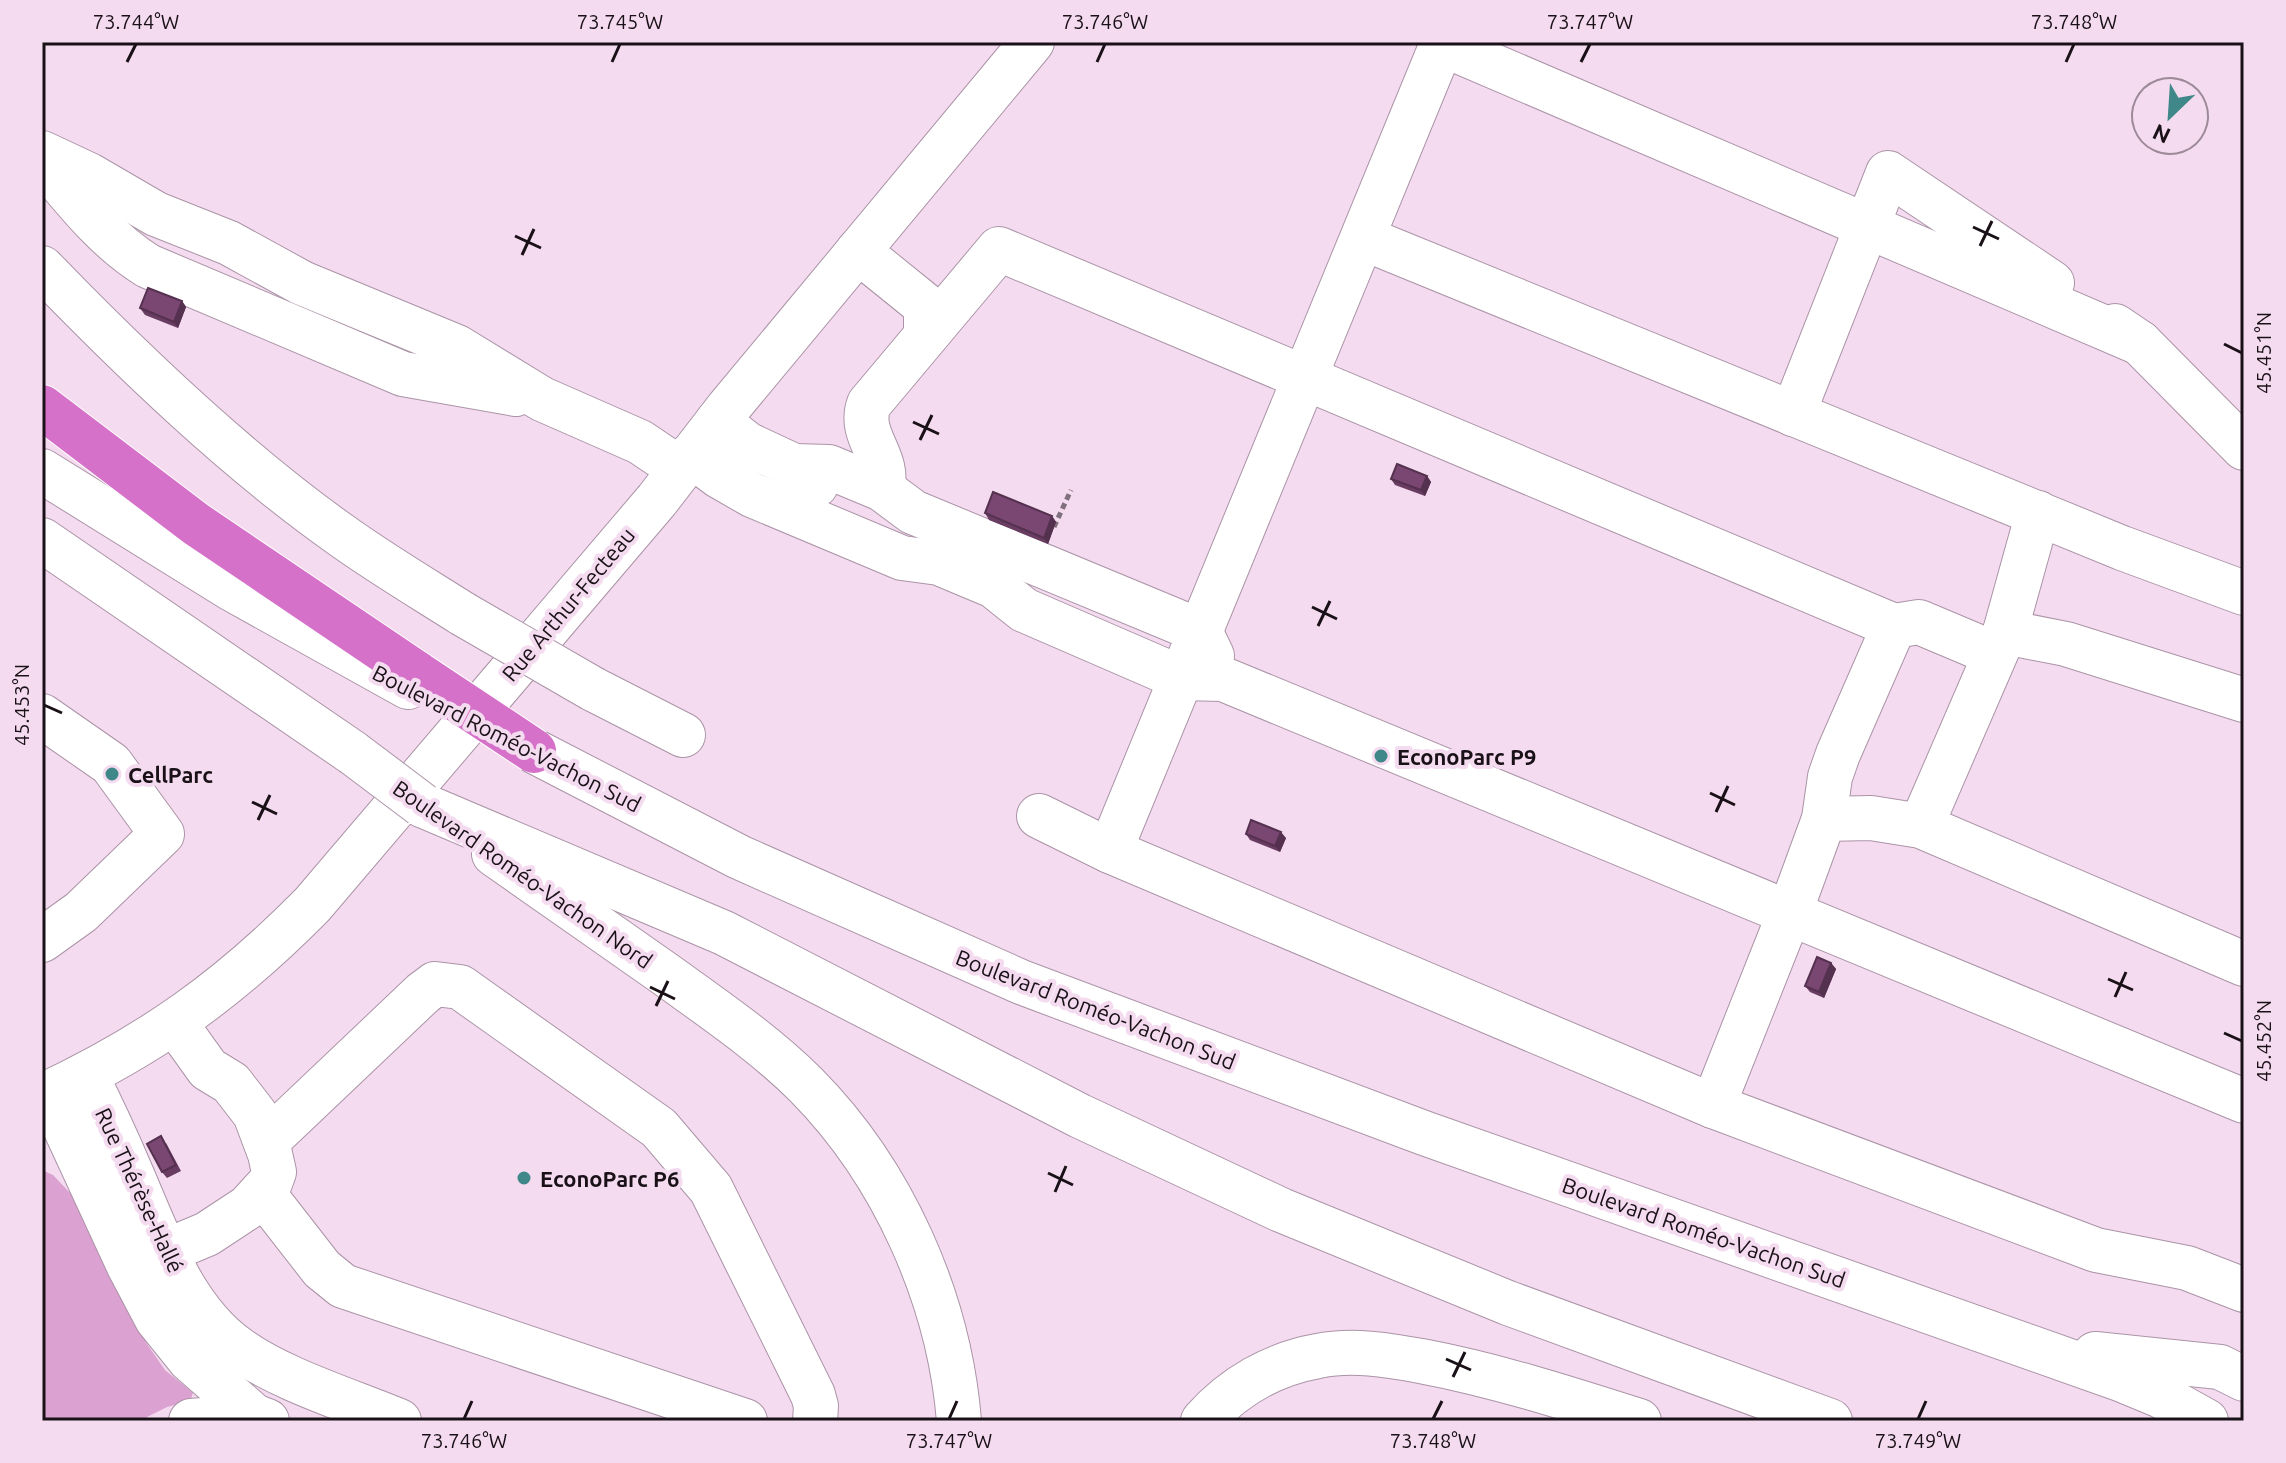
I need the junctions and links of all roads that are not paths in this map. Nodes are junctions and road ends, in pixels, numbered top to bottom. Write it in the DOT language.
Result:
graph roads {
  1 [pos="1032,42"];
  2 [pos="66,171"];
  3 [pos="1867,226"];
  4 [pos="1363,238"];
  5 [pos="858,251"];
  6 [pos="42,268"];
  7 [pos="926,334"];
  8 [pos="2140,343"];
  9 [pos="1305,378"];
  10 [pos="542,399"];
  11 [pos="42,407"];
  12 [pos="1793,414"];
  13 [pos="718,421"];
  14 [pos="2244,448"];
  15 [pos="685,462"];
  16 [pos="42,471"];
  17 [pos="897,501"];
  18 [pos="2038,513"];
  19 [pos="42,540"];
  20 [pos="2244,593"];
  21 [pos="1894,626"];
  22 [pos="1200,631"];
  23 [pos="2000,643"];
  24 [pos="1202,679"];
  25 [pos="413,681"];
  26 [pos="2244,700"];
  27 [pos="42,716"];
  28 [pos="683,735"];
  29 [pos="534,751"];
  30 [pos="1039,816"];
  31 [pos="1824,819"];
  32 [pos="1921,826"];
  33 [pos="470,829"];
  34 [pos="1110,851"];
  35 [pos="1790,912"];
  36 [pos="42,940"];
  37 [pos="2244,964"];
  38 [pos="175,1023"];
  39 [pos="59,1089"];
  40 [pos="2244,1101"];
  41 [pos="1713,1106"];
  42 [pos="266,1142"];
  43 [pos="262,1192"];
  44 [pos="147,1260"];
  45 [pos="2244,1290"];
  46 [pos="2033,1348"];
  47 [pos="2244,1379"];
  48 [pos="260,1418"];
  49 [pos="191,1421"];
  50 [pos="399,1421"];
  51 [pos="745,1421"];
  52 [pos="815,1421"];
  53 [pos="959,1421"];
  54 [pos="1203,1421"];
  55 [pos="1639,1421"];
  56 [pos="1830,1421"];
  57 [pos="2206,1421"];
  1 -- 5 [label="street, Rue Arthur-Fecteau"];
  2 -- 10 [label="street"];
  2 -- 10 [label="street"];
  3 -- 4 [label="street"];
  3 -- 8 [label="street"];
  3 -- 8 [label="street"];
  3 -- 12 [label="street"];
  4 -- 9 [label="street"];
  4 -- 12 [label="street"];
  5 -- 7 [label="street"];
  5 -- 13 [label="street, Rue Arthur-Fecteau"];
  6 -- 28 [label="street, bridge"];
  7 -- 9 [label="street"];
  7 -- 17 [label="street"];
  8 -- 14 [label="street"];
  9 -- 21 [label="street"];
  9 -- 22 [label="street"];
  10 -- 15 [label="street"];
  11 -- 25 [label="highway"];
  12 -- 18 [label="street"];
  13 -- 15 [label="street, Rue Arthur-Fecteau"];
  13 -- 17 [label="street"];
  15 -- 24 [label="street"];
  15 -- 38 [label="street, Rue Arthur-Fecteau"];
  16 -- 25 [label="street, Boulevard Roméo-Vachon Sud"];
  17 -- 22 [label="street"];
  18 -- 20 [label="street"];
  18 -- 23 [label="street"];
  19 -- 33 [label="street, Boulevard Roméo-Vachon Nord, bridge"];
  21 -- 23 [label="street"];
  21 -- 31 [label="street"];
  22 -- 24 [label="street"];
  23 -- 26 [label="street"];
  23 -- 32 [label="street"];
  24 -- 34 [label="street"];
  24 -- 35 [label="street"];
  25 -- 29 [label="highway, bridge"];
  27 -- 36 [label="street"];
  29 -- 46 [label="street, Boulevard Roméo-Vachon Sud"];
  30 -- 34 [label="street"];
  31 -- 32 [label="street"];
  31 -- 35 [label="street"];
  32 -- 37 [label="street"];
  33 -- 53 [label="street, Boulevard Roméo-Vachon Nord"];
  33 -- 56 [label="street"];
  34 -- 41 [label="street"];
  35 -- 40 [label="street"];
  35 -- 41 [label="street"];
  38 -- 39 [label="street, Rue Arthur-Fecteau"];
  38 -- 42 [label="street"];
  39 -- 44 [label="street, Rue Thérèse-Hallé"];
  41 -- 45 [label="street"];
  42 -- 43 [label="street"];
  42 -- 52 [label="street"];
  43 -- 44 [label="street"];
  43 -- 51 [label="street"];
  44 -- 48 [label="street, Rue Thérèse-Hallé"];
  44 -- 50 [label="street, Rue Thérèse-Hallé"];
  46 -- 47 [label="street"];
  46 -- 57 [label="street, Boulevard Roméo-Vachon Sud"];
  48 -- 49 [label="street"];
  54 -- 55 [label="street"];
}
